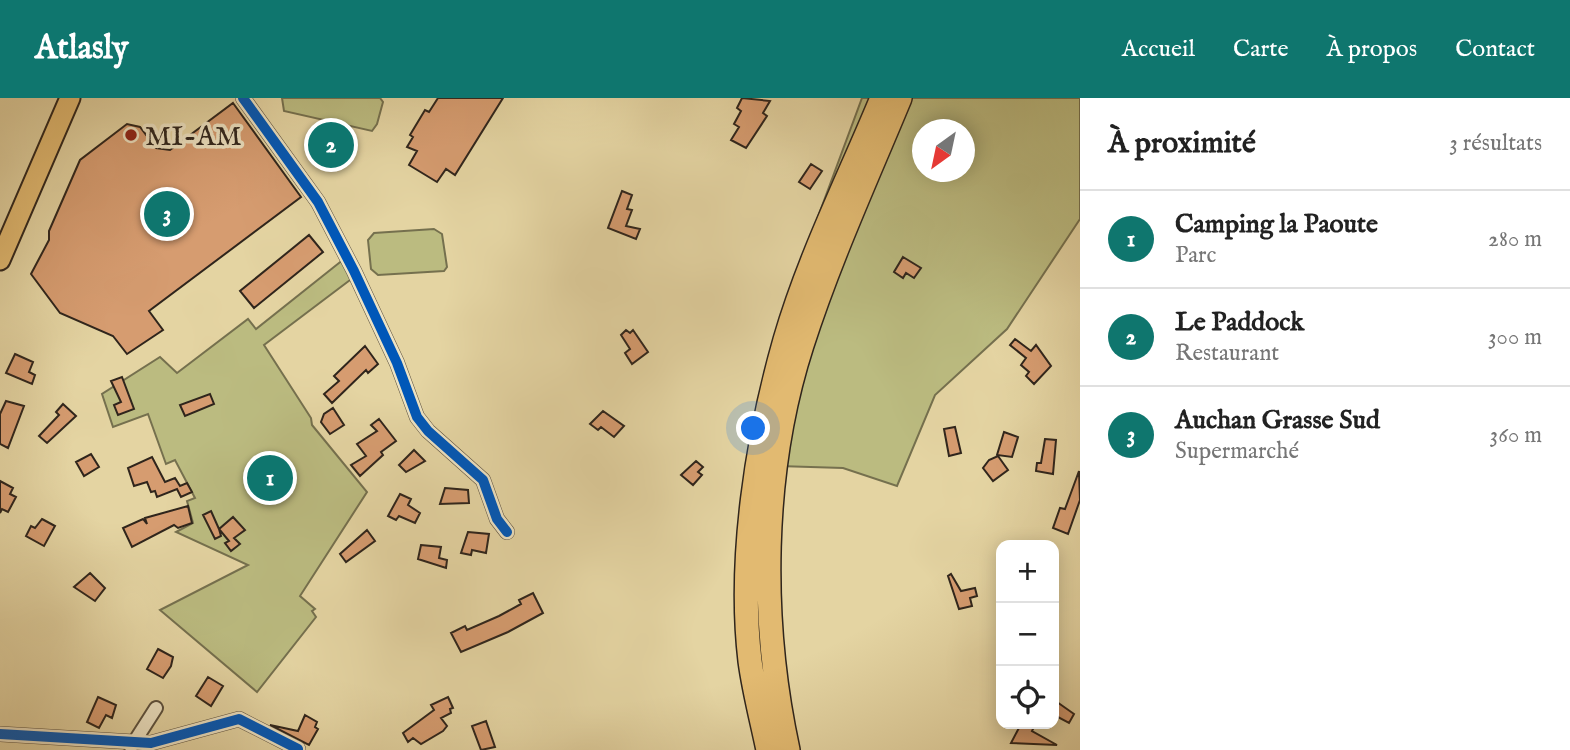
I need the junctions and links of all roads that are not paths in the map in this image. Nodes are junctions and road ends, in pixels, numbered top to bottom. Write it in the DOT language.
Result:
graph roads {
  1 [pos="57,98"];
  2 [pos="69,98"];
  3 [pos="243,98"];
  4 [pos="882,98"];
  5 [pos="900,98"];
  6 [pos="8,236"];
  7 [pos="0,260"];
  8 [pos="507,532"];
  9 [pos="750,661"];
  10 [pos="156,708"];
  11 [pos="0,734"];
  12 [pos="131,746"];
  13 [pos="298,749"];
  14 [pos="755,750"];
  15 [pos="768,750"];
  16 [pos="788,750"];
  1 -- 6 [label="main road"];
  2 -- 6 [label="main road"];
  3 -- 8 [label="street"];
  4 -- 9 [label="highway"];
  5 -- 16 [label="highway"];
  6 -- 7 [label="main road"];
  9 -- 14 [label="highway"];
  9 -- 15 [label="highway"];
  10 -- 12 [label="street"];
  11 -- 12 [label="street"];
  12 -- 13 [label="street"];
}
